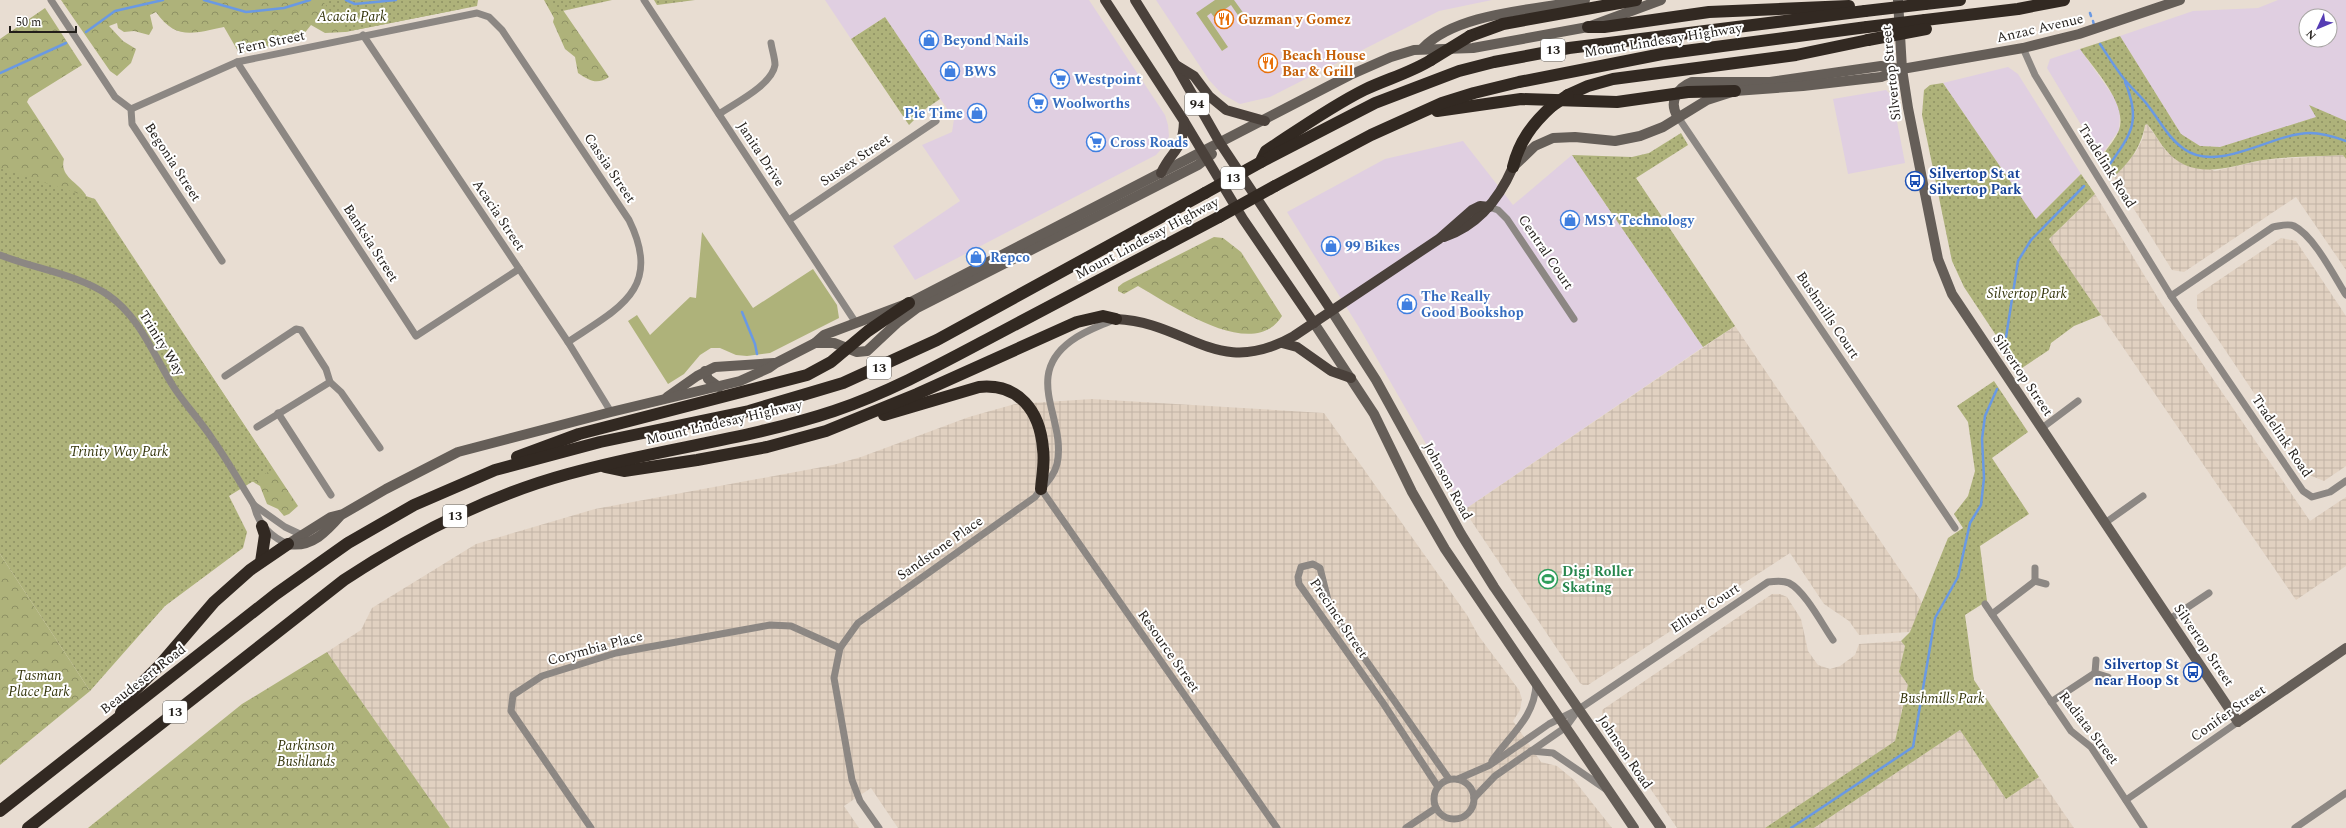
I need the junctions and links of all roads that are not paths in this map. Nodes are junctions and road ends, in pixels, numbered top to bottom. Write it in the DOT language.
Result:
graph roads {
  1 [pos="51,0"];
  2 [pos="644,0"];
  3 [pos="1105,0"];
  4 [pos="1135,0"];
  5 [pos="1585,0"];
  6 [pos="1661,0"];
  7 [pos="1960,0"];
  8 [pos="2064,0"];
  9 [pos="2180,0"];
  10 [pos="1631,1"];
  11 [pos="1897,1"];
  12 [pos="1865,11"];
  13 [pos="471,14"];
  14 [pos="1926,24"];
  15 [pos="1588,27"];
  16 [pos="363,35"];
  17 [pos="771,43"];
  18 [pos="1423,48"];
  19 [pos="2023,48"];
  20 [pos="237,62"];
  21 [pos="1175,64"];
  22 [pos="1902,69"];
  23 [pos="1735,91"];
  24 [pos="1676,94"];
  25 [pos="131,109"];
  26 [pos="1425,112"];
  27 [pos="719,114"];
  28 [pos="1678,117"];
  29 [pos="1265,120"];
  30 [pos="936,121"];
  31 [pos="1184,122"];
  32 [pos="1220,143"];
  33 [pos="1205,156"];
  34 [pos="1261,162"];
  35 [pos="1513,167"];
  36 [pos="1161,173"];
  37 [pos="1489,207"];
  38 [pos="789,220"];
  39 [pos="0,255"];
  40 [pos="222,260"];
  41 [pos="519,269"];
  42 [pos="2346,295"];
  43 [pos="2171,296"];
  44 [pos="909,303"];
  45 [pos="1331,310"];
  46 [pos="1116,319"];
  47 [pos="1574,319"];
  48 [pos="856,323"];
  49 [pos="1314,323"];
  50 [pos="568,342"];
  51 [pos="816,343"];
  52 [pos="1282,343"];
  53 [pos="846,349"];
  54 [pos="776,363"];
  55 [pos="705,371"];
  56 [pos="225,376"];
  57 [pos="1351,378"];
  58 [pos="330,382"];
  59 [pos="719,387"];
  60 [pos="666,398"];
  61 [pos="2078,401"];
  62 [pos="611,412"];
  63 [pos="278,413"];
  64 [pos="850,423"];
  65 [pos="257,427"];
  66 [pos="2042,428"];
  67 [pos="380,448"];
  68 [pos="600,465"];
  69 [pos="495,470"];
  70 [pos="2346,481"];
  71 [pos="1041,489"];
  72 [pos="331,495"];
  73 [pos="2143,496"];
  74 [pos="254,505"];
  75 [pos="343,514"];
  76 [pos="2105,523"];
  77 [pos="262,526"];
  78 [pos="1955,528"];
  79 [pos="302,535"];
  80 [pos="288,544"];
  81 [pos="261,562"];
  82 [pos="2035,568"];
  83 [pos="305,572"];
  84 [pos="2035,581"];
  85 [pos="2046,584"];
  86 [pos="2209,593"];
  87 [pos="1985,604"];
  88 [pos="1992,614"];
  89 [pos="2170,619"];
  90 [pos="1833,640"];
  91 [pos="840,648"];
  92 [pos="2346,648"];
  93 [pos="2096,660"];
  94 [pos="2095,673"];
  95 [pos="2108,677"];
  96 [pos="1536,684"];
  97 [pos="2051,702"];
  98 [pos="1579,709"];
  99 [pos="118,717"];
  100 [pos="1559,718"];
  101 [pos="2238,722"];
  102 [pos="1566,727"];
  103 [pos="1423,742"];
  104 [pos="1412,748"];
  105 [pos="1531,750"];
  106 [pos="1490,765"];
  107 [pos="1450,779"];
  108 [pos="1458,779"];
  109 [pos="1438,787"];
  110 [pos="1610,793"];
  111 [pos="2346,793"];
  112 [pos="1474,798"];
  113 [pos="2126,800"];
  114 [pos="1436,808"];
  115 [pos="0,811"];
  116 [pos="28,828"];
  117 [pos="591,828"];
  118 [pos="879,828"];
  119 [pos="1277,828"];
  120 [pos="1406,828"];
  121 [pos="1634,828"];
  122 [pos="1661,828"];
  123 [pos="2144,828"];
  124 [pos="2296,828"];
  1 -- 25 [label="street"];
  2 -- 27 [label="street, Janita Drive"];
  3 -- 31 [label="main road, 94"];
  4 -- 21 [label="main road, 94"];
  5 -- 18 [label="main road"];
  6 -- 15 [label="main road, Mount Lindesay Highway"];
  7 -- 12 [label="highway, Mount Lindesay Highway / 13, bridge"];
  8 -- 14 [label="highway, Mount Lindesay Highway / 13"];
  9 -- 19 [label="main road, Anzac Avenue"];
  10 -- 34 [label="highway, bridge"];
  11 -- 22 [label="main road, Silvertop Street"];
  12 -- 15 [label="highway"];
  12 -- 34 [label="highway, Mount Lindesay Highway / 13"];
  13 -- 16 [label="street, Fern Street"];
  13 -- 50 [label="street, Cassia Street"];
  14 -- 26 [label="highway, Mount Lindesay Highway / 13, bridge"];
  14 -- 35 [label="highway, bridge"];
  15 -- 18 [label="main road, Mount Lindesay Highway"];
  16 -- 20 [label="street, Fern Street"];
  16 -- 41 [label="street, Acacia Street"];
  17 -- 27 [label="street"];
  18 -- 29 [label="main road, Mount Lindesay Highway"];
  19 -- 22 [label="main road, Anzac Avenue"];
  19 -- 43 [label="street, Tradelink Road"];
  20 -- 25 [label="street, Fern Street"];
  20 -- 41 [label="street, Banksia Street"];
  21 -- 29 [label="main road"];
  21 -- 32 [label="main road, 94"];
  22 -- 23 [label="main road, Anzac Avenue"];
  22 -- 24 [label="main road, Anzac Avenue"];
  22 -- 66 [label="main road, Silvertop Street"];
  23 -- 24 [label="highway"];
  23 -- 28 [label="main road, Anzac Avenue"];
  24 -- 26 [label="highway"];
  24 -- 28 [label="main road"];
  25 -- 40 [label="street, Begonia Street"];
  26 -- 68 [label="highway, Mount Lindesay Highway / 13, bridge"];
  27 -- 38 [label="street, Janita Drive"];
  28 -- 35 [label="main road, Anzac Avenue"];
  28 -- 78 [label="street, Bushmills Court"];
  29 -- 32 [label="main road, Mount Lindesay Highway"];
  30 -- 38 [label="street, Sussex Street"];
  31 -- 33 [label="main road, 94"];
  31 -- 36 [label="main road"];
  32 -- 33 [label="main road, Mount Lindesay Highway"];
  32 -- 45 [label="main road, Johnson Road"];
  33 -- 36 [label="main road, Mount Lindesay Highway"];
  33 -- 49 [label="main road"];
  33 -- 53 [label="main road, Mount Lindesay Highway"];
  34 -- 69 [label="highway, Mount Lindesay Highway / 13, bridge"];
  35 -- 37 [label="main road, Anzac Avenue"];
  36 -- 44 [label="main road, Mount Lindesay Highway"];
  37 -- 45 [label="main road"];
  37 -- 47 [label="street, Central Court"];
  38 -- 48 [label="street, Janita Drive"];
  39 -- 74 [label="street, Trinity Way"];
  41 -- 50 [label="street, Acacia Street"];
  42 -- 43 [label="street"];
  43 -- 70 [label="street, Tradelink Road"];
  44 -- 48 [label="main road, Mount Lindesay Highway"];
  44 -- 53 [label="highway"];
  45 -- 49 [label="main road"];
  45 -- 98 [label="main road, Johnson Road"];
  46 -- 52 [label="main road"];
  46 -- 64 [label="highway"];
  46 -- 71 [label="street, Sandstone Place"];
  48 -- 51 [label="main road, Mount Lindesay Highway"];
  49 -- 52 [label="main road"];
  49 -- 57 [label="main road"];
  50 -- 62 [label="street, Acacia Street"];
  51 -- 53 [label="main road, Mount Lindesay Highway"];
  51 -- 54 [label="main road, Mount Lindesay Highway"];
  52 -- 57 [label="main road"];
  53 -- 69 [label="highway"];
  54 -- 55 [label="main road, Mount Lindesay Highway"];
  54 -- 59 [label="main road, Mount Lindesay Highway"];
  55 -- 59 [label="main road"];
  55 -- 60 [label="main road, Mount Lindesay Highway"];
  56 -- 58 [label="street"];
  57 -- 96 [label="main road"];
  58 -- 63 [label="street"];
  58 -- 67 [label="street"];
  59 -- 60 [label="main road, Mount Lindesay Highway"];
  60 -- 62 [label="main road, Mount Lindesay Highway"];
  61 -- 66 [label="street"];
  62 -- 75 [label="main road, Mount Lindesay Highway"];
  63 -- 65 [label="street"];
  63 -- 72 [label="street"];
  64 -- 68 [label="highway"];
  64 -- 71 [label="highway"];
  66 -- 76 [label="main road, Silvertop Street"];
  68 -- 116 [label="highway, Mount Lindesay Highway / 13"];
  69 -- 83 [label="highway, Mount Lindesay Highway / 13"];
  71 -- 91 [label="street, Sandstone Place"];
  71 -- 119 [label="street, Resource Street"];
  73 -- 76 [label="street"];
  74 -- 77 [label="street, Trinity Way"];
  74 -- 79 [label="street, Trinity Way"];
  75 -- 79 [label="main road, Mount Lindesay Highway"];
  75 -- 80 [label="main road, Mount Lindesay Highway"];
  76 -- 89 [label="main road, Silvertop Street"];
  77 -- 80 [label="street, Trinity Way"];
  77 -- 81 [label="highway"];
  79 -- 80 [label="main road, Mount Lindesay Highway"];
  80 -- 81 [label="highway"];
  81 -- 99 [label="highway"];
  82 -- 84 [label="street"];
  83 -- 99 [label="highway, Beaudesert Road / 13"];
  84 -- 85 [label="street"];
  84 -- 88 [label="street"];
  86 -- 89 [label="street"];
  87 -- 88 [label="street, Radiata Street"];
  88 -- 97 [label="street, Radiata Street"];
  89 -- 101 [label="main road, Silvertop Street"];
  90 -- 98 [label="street, Elliott Court"];
  91 -- 117 [label="street, Corymbia Place"];
  91 -- 118 [label="street, Sandstone Place"];
  92 -- 101 [label="main road, Conifer Street"];
  93 -- 94 [label="street"];
  94 -- 95 [label="street"];
  94 -- 97 [label="street"];
  96 -- 100 [label="main road"];
  96 -- 106 [label="street"];
  97 -- 113 [label="street, Radiata Street"];
  98 -- 100 [label="street"];
  98 -- 102 [label="street"];
  98 -- 122 [label="main road, Johnson Road"];
  99 -- 115 [label="highway, Beaudesert Road / 13"];
  100 -- 102 [label="main road"];
  100 -- 106 [label="street"];
  101 -- 113 [label="street, Conifer Street"];
  102 -- 105 [label="street"];
  102 -- 110 [label="main road"];
  103 -- 104 [label="street"];
  103 -- 104 [label="street, Precinct Street"];
  103 -- 107 [label="street, Precinct Street"];
  104 -- 109 [label="street, Precinct Street"];
  105 -- 110 [label="street"];
  105 -- 112 [label="street"];
  106 -- 108 [label="street"];
  107 -- 108 [label="street"];
  107 -- 109 [label="street"];
  108 -- 112 [label="street"];
  109 -- 114 [label="street"];
  110 -- 121 [label="main road"];
  111 -- 124 [label="street"];
  112 -- 114 [label="street"];
  113 -- 123 [label="street, Radiata Street"];
  114 -- 120 [label="street"];
}
